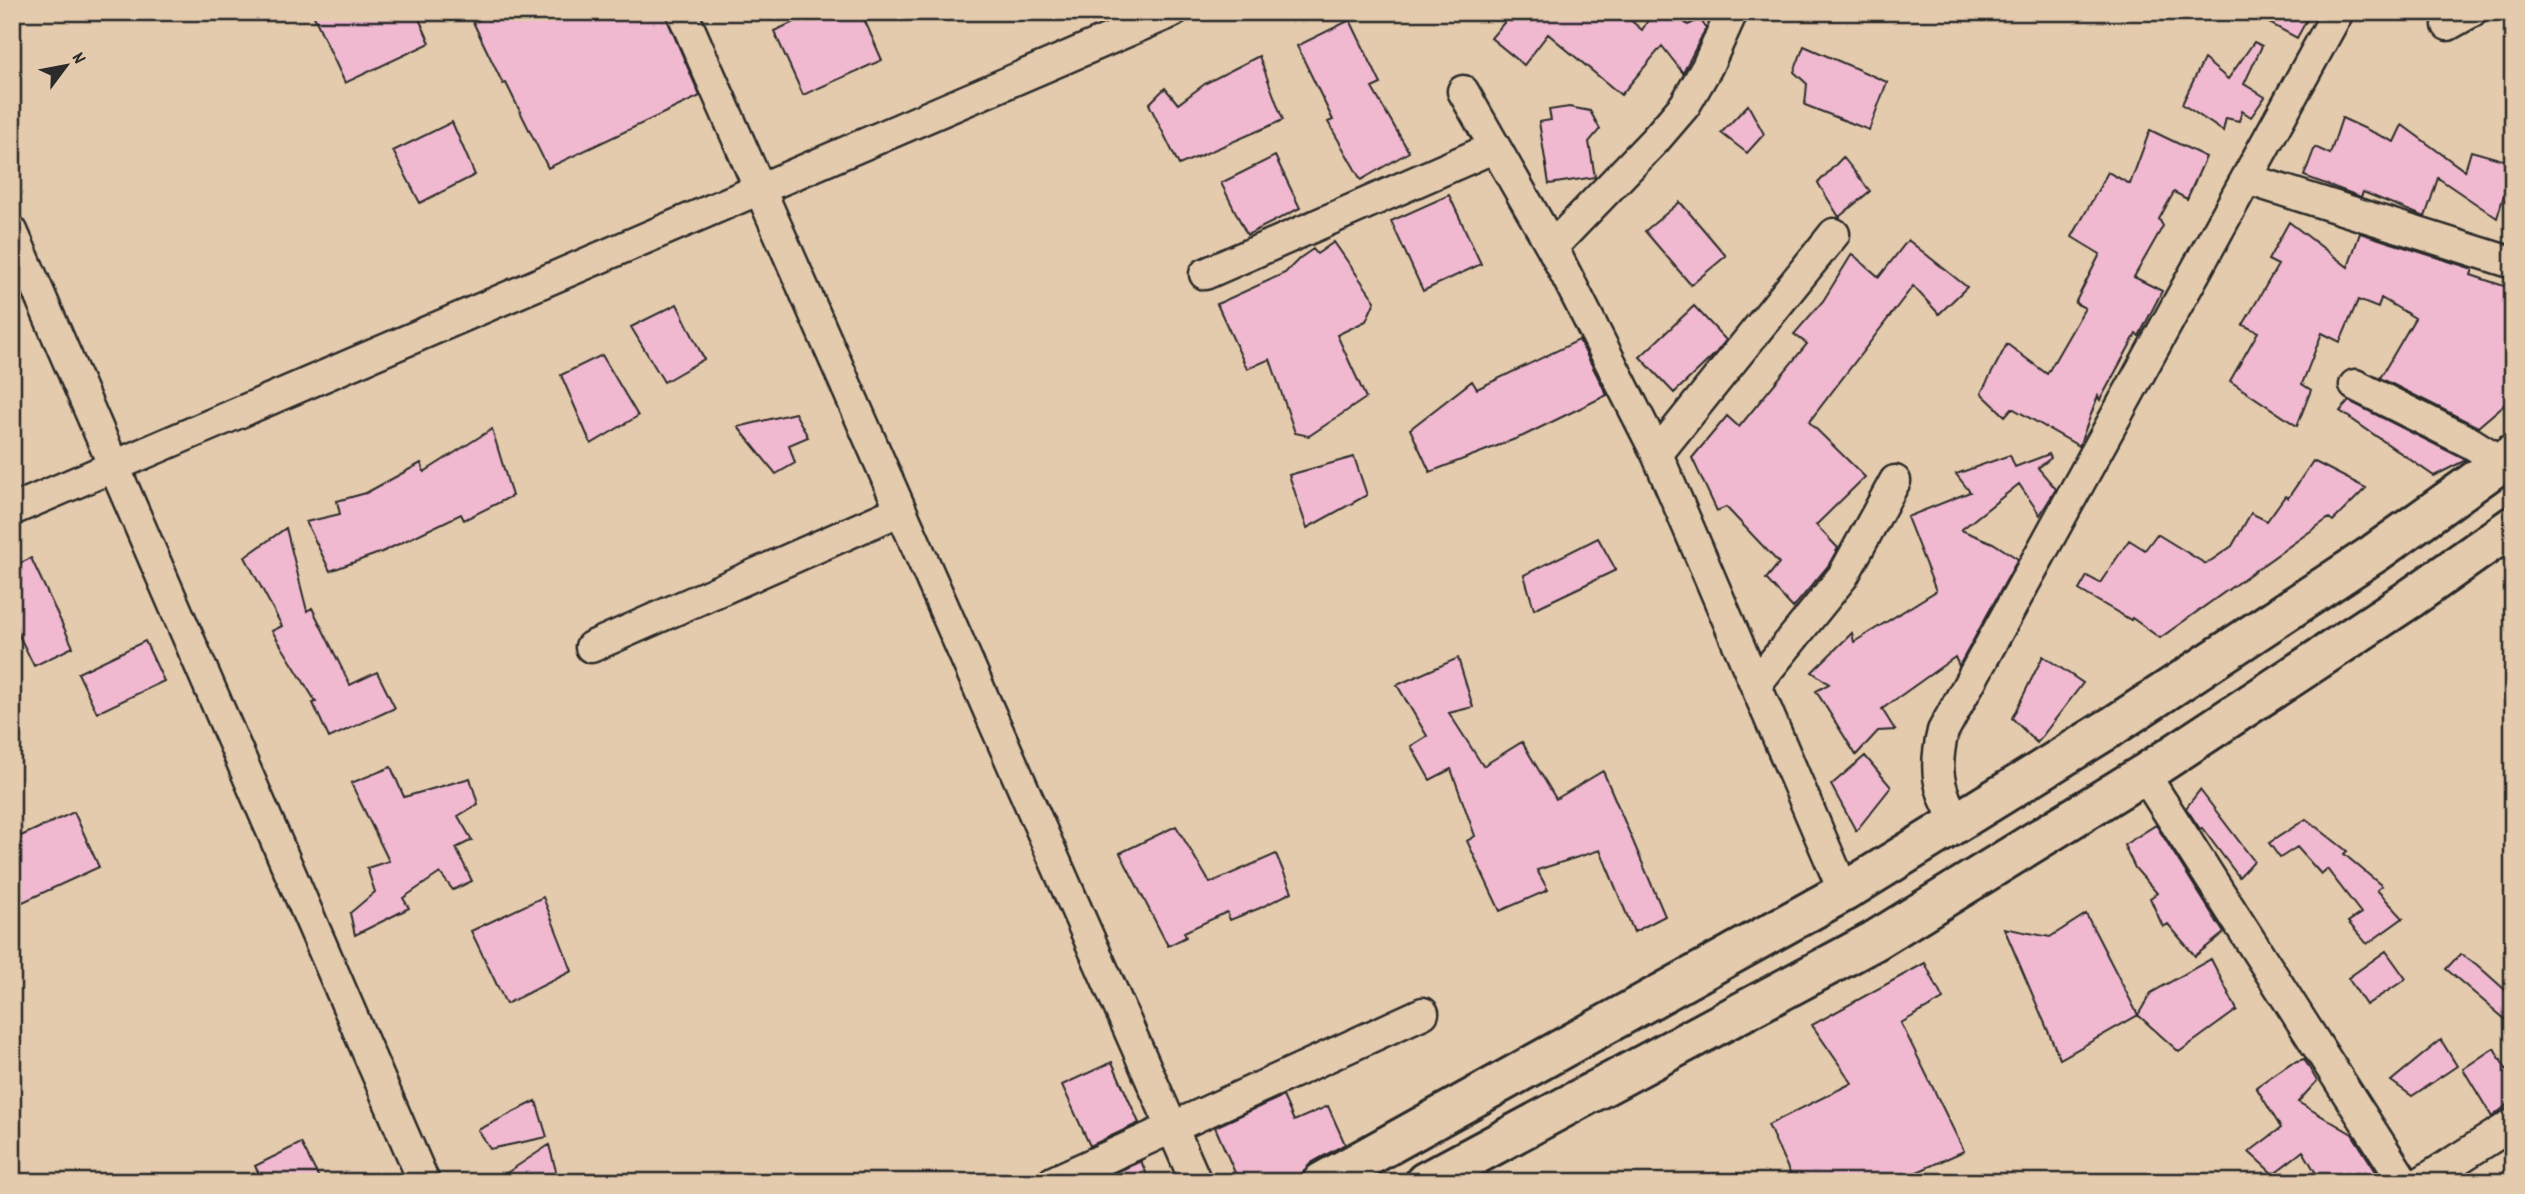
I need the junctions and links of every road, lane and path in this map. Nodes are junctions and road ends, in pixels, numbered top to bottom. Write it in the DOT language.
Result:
graph roads {
  1 [pos="682,12"];
  2 [pos="1172,12"];
  3 [pos="1732,12"];
  4 [pos="2338,12"];
  5 [pos="1463,91"];
  6 [pos="1495,147"];
  7 [pos="2246,179"];
  8 [pos="760,189"];
  9 [pos="12,231"];
  10 [pos="1834,234"];
  11 [pos="1552,247"];
  12 [pos="2513,263"];
  13 [pos="1205,274"];
  14 [pos="2355,385"];
  15 [pos="1657,454"];
  16 [pos="2506,460"];
  17 [pos="115,466"];
  18 [pos="1895,481"];
  19 [pos="12,510"];
  20 [pos="901,510"];
  21 [pos="2513,526"];
  22 [pos="591,648"];
  23 [pos="1756,684"];
  24 [pos="2144,774"];
  25 [pos="1957,822"];
  26 [pos="1844,892"];
  27 [pos="1423,1013"];
  28 [pos="2513,1124"];
  29 [pos="1172,1127"];
  30 [pos="2457,1173"];
  31 [pos="425,1182"];
  32 [pos="1053,1182"];
  33 [pos="1196,1182"];
  34 [pos="1322,1182"];
  35 [pos="1425,1182"];
  36 [pos="2404,1182"];
  37 [pos="2422,1182"];
  1 -- 8 [label="street"];
  2 -- 8 [label="street"];
  3 -- 11 [label="street"];
  4 -- 7 [label="street"];
  5 -- 6 [label="street"];
  6 -- 11 [label="street"];
  6 -- 13 [label="street"];
  7 -- 12 [label="street"];
  7 -- 25 [label="street"];
  8 -- 17 [label="street"];
  8 -- 20 [label="street"];
  9 -- 17 [label="street"];
  10 -- 15 [label="street"];
  11 -- 15 [label="street"];
  14 -- 16 [label="street"];
  15 -- 23 [label="street"];
  16 -- 25 [label="main road"];
  17 -- 19 [label="street"];
  17 -- 31 [label="street"];
  18 -- 23 [label="street"];
  20 -- 22 [label="street"];
  20 -- 29 [label="street"];
  21 -- 24 [label="main road"];
  23 -- 26 [label="street"];
  24 -- 35 [label="main road"];
  24 -- 36 [label="street"];
  25 -- 26 [label="main road"];
  26 -- 34 [label="main road"];
  27 -- 29 [label="street"];
  28 -- 30 [label="street"];
  29 -- 32 [label="street"];
  29 -- 33 [label="street"];
  30 -- 37 [label="street"];
}
